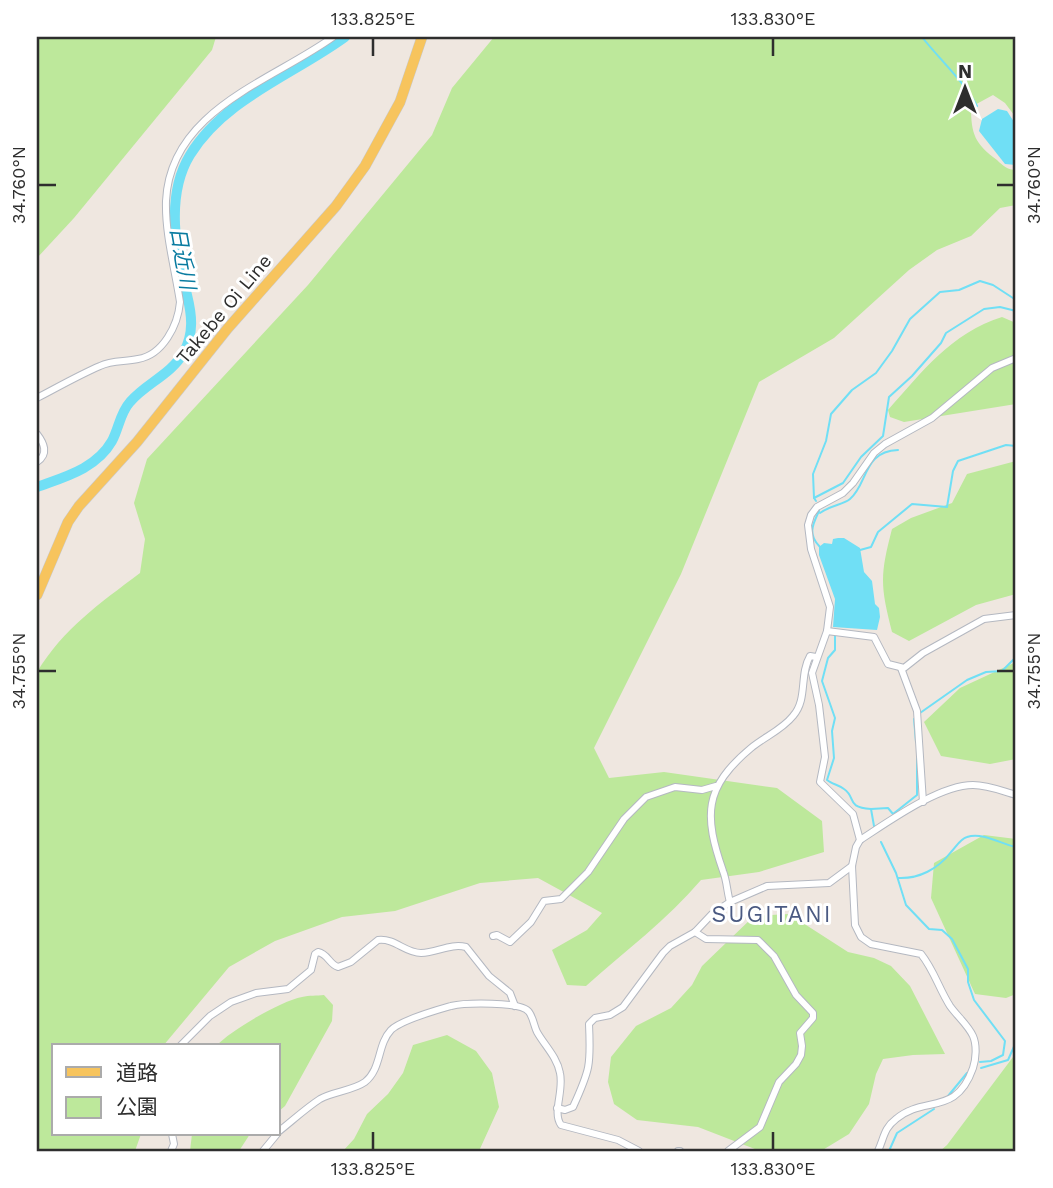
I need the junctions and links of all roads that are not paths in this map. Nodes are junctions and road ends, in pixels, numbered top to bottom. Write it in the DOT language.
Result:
graph roads {
  1 [pos="333,37"];
  2 [pos="422,37"];
  3 [pos="1016,358"];
  4 [pos="37,398"];
  5 [pos="37,434"];
  6 [pos="37,462"];
  7 [pos="37,595"];
  8 [pos="1016,615"];
  9 [pos="833,631"];
  10 [pos="816,657"];
  11 [pos="901,668"];
  12 [pos="716,786"];
  13 [pos="1016,795"];
  14 [pos="923,802"];
  15 [pos="860,840"];
  16 [pos="852,866"];
  17 [pos="730,902"];
  18 [pos="695,933"];
  19 [pos="493,936"];
  20 [pos="516,1006"];
  21 [pos="182,1044"];
  22 [pos="557,1108"];
  23 [pos="280,1131"];
  24 [pos="275,1136"];
  25 [pos="263,1151"];
  26 [pos="639,1151"];
  27 [pos="728,1151"];
  28 [pos="878,1151"];
  1 -- 4 [label="street"];
  2 -- 7 [label="main road, Takebe Oi Line"];
  3 -- 9 [label="street"];
  5 -- 6 [label="street"];
  8 -- 11 [label="street"];
  9 -- 10 [label="street"];
  9 -- 11 [label="street"];
  10 -- 12 [label="street"];
  10 -- 15 [label="street"];
  11 -- 14 [label="street"];
  12 -- 17 [label="street"];
  12 -- 19 [label="street"];
  13 -- 14 [label="street"];
  14 -- 15 [label="street"];
  15 -- 16 [label="street"];
  16 -- 17 [label="street"];
  16 -- 28 [label="street"];
  17 -- 18 [label="street"];
  18 -- 22 [label="street"];
  18 -- 27 [label="street"];
  20 -- 21 [label="street"];
  20 -- 22 [label="street"];
  20 -- 23 [label="street"];
  22 -- 26 [label="street"];
  24 -- 25 [label="street"];
}
